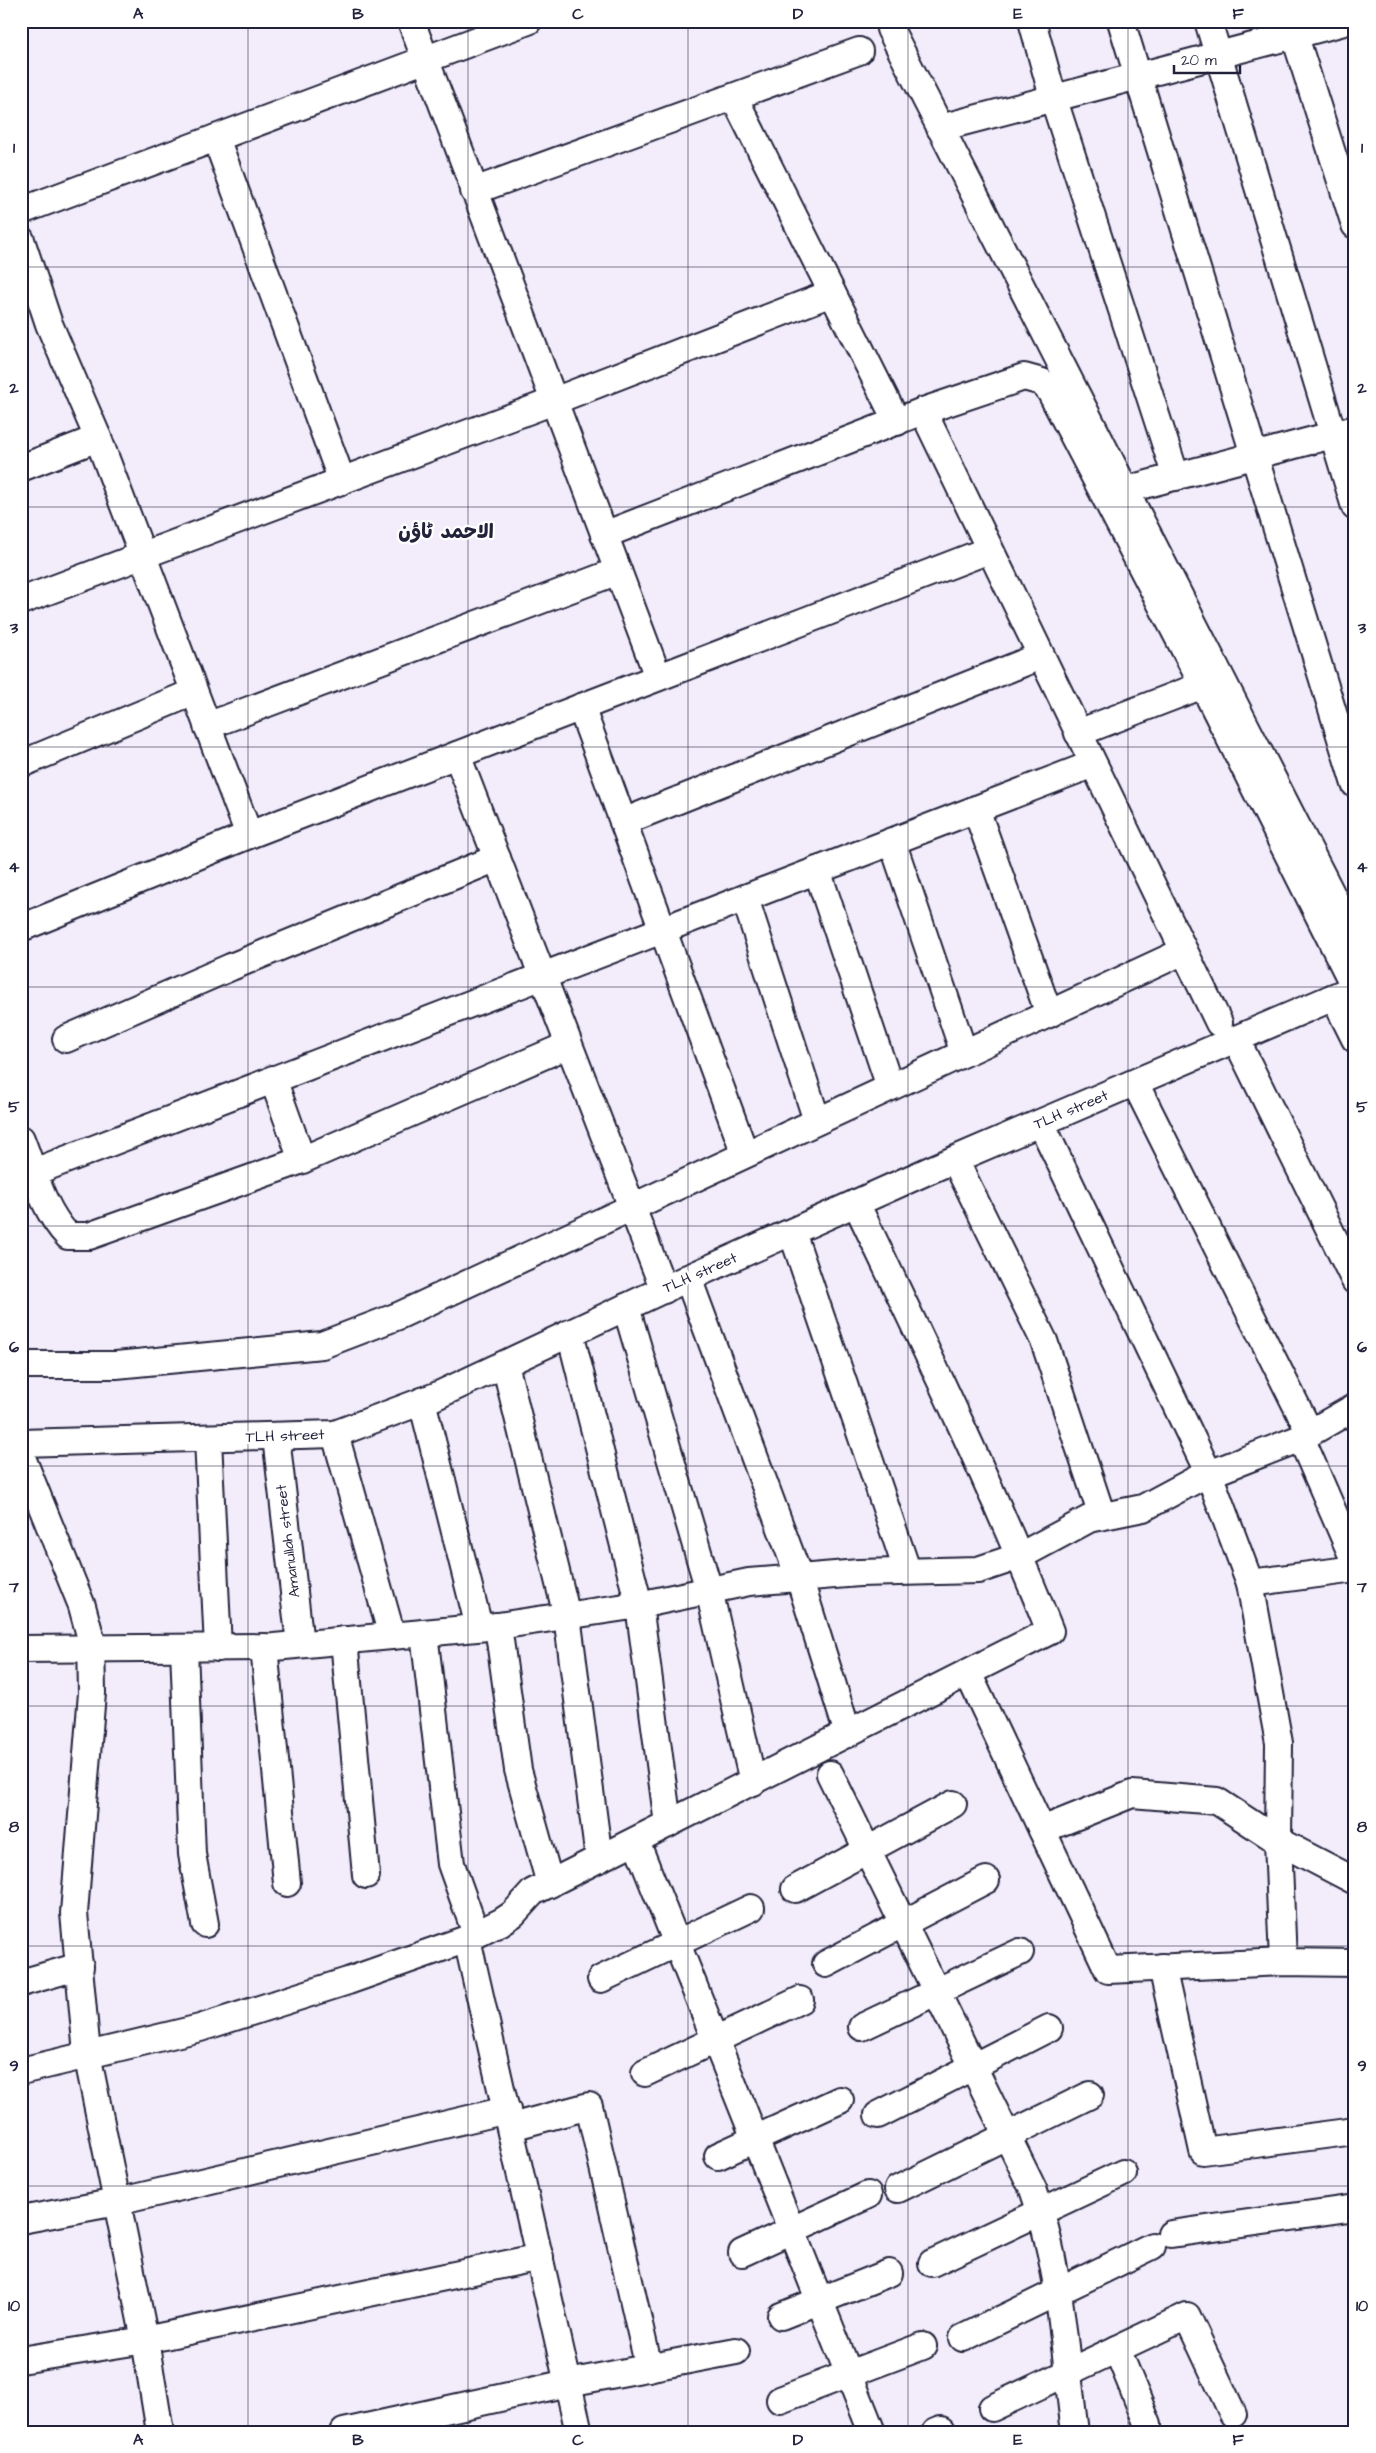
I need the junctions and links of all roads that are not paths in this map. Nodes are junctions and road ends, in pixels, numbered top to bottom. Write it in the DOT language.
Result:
graph roads {
  1 [pos="411,21"];
  2 [pos="528,21"];
  3 [pos="889,21"];
  4 [pos="1032,21"];
  5 [pos="1121,21"];
  6 [pos="1208,21"];
  7 [pos="1348,21"];
  8 [pos="1292,28"];
  9 [pos="859,51"];
  10 [pos="1218,55"];
  11 [pos="425,60"];
  12 [pos="1138,76"];
  13 [pos="734,97"];
  14 [pos="1053,97"];
  15 [pos="940,128"];
  16 [pos="216,138"];
  17 [pos="474,191"];
  18 [pos="21,211"];
  19 [pos="1355,225"];
  20 [pos="21,240"];
  21 [pos="832,293"];
  22 [pos="554,401"];
  23 [pos="923,412"];
  24 [pos="897,422"];
  25 [pos="1343,432"];
  26 [pos="98,438"];
  27 [pos="1253,456"];
  28 [pos="21,468"];
  29 [pos="1176,477"];
  30 [pos="342,481"];
  31 [pos="1125,490"];
  32 [pos="1355,508"];
  33 [pos="604,535"];
  34 [pos="989,550"];
  35 [pos="142,556"];
  36 [pos="618,572"];
  37 [pos="21,601"];
  38 [pos="1041,656"];
  39 [pos="658,678"];
  40 [pos="1203,685"];
  41 [pos="194,692"];
  42 [pos="581,707"];
  43 [pos="207,726"];
  44 [pos="1078,733"];
  45 [pos="457,755"];
  46 [pos="21,764"];
  47 [pos="1093,764"];
  48 [pos="1355,784"];
  49 [pos="976,809"];
  50 [pos="623,822"];
  51 [pos="249,835"];
  52 [pos="892,841"];
  53 [pos="497,858"];
  54 [pos="818,870"];
  55 [pos="745,898"];
  56 [pos="21,928"];
  57 [pos="663,929"];
  58 [pos="1355,940"];
  59 [pos="1184,951"];
  60 [pos="542,977"];
  61 [pos="1344,993"];
  62 [pos="1049,1014"];
  63 [pos="1227,1031"];
  64 [pos="66,1039"];
  65 [pos="1355,1040"];
  66 [pos="568,1045"];
  67 [pos="964,1053"];
  68 [pos="273,1079"];
  69 [pos="1135,1082"];
  70 [pos="890,1087"];
  71 [pos="817,1121"];
  72 [pos="1040,1123"];
  73 [pos="21,1139"];
  74 [pos="745,1154"];
  75 [pos="302,1160"];
  76 [pos="955,1160"];
  77 [pos="34,1172"];
  78 [pos="856,1203"];
  79 [pos="630,1208"];
  80 [pos="792,1232"];
  81 [pos="688,1278"];
  82 [pos="1355,1281"];
  83 [pos="664,1290"];
  84 [pos="626,1308"];
  85 [pos="570,1333"];
  86 [pos="505,1364"];
  87 [pos="21,1365"];
  88 [pos="422,1401"];
  89 [pos="1355,1406"];
  90 [pos="335,1434"];
  91 [pos="1305,1435"];
  92 [pos="276,1437"];
  93 [pos="208,1439"];
  94 [pos="21,1443"];
  95 [pos="21,1456"];
  96 [pos="1209,1474"];
  97 [pos="1102,1516"];
  98 [pos="1020,1556"];
  99 [pos="1355,1562"];
  100 [pos="1355,1569"];
  101 [pos="906,1570"];
  102 [pos="799,1577"];
  103 [pos="1250,1583"];
  104 [pos="709,1590"];
  105 [pos="639,1605"];
  106 [pos="566,1616"];
  107 [pos="488,1626"];
  108 [pos="424,1633"];
  109 [pos="392,1636"];
  110 [pos="344,1640"];
  111 [pos="300,1644"];
  112 [pos="264,1647"];
  113 [pos="184,1648"];
  114 [pos="218,1648"];
  115 [pos="92,1649"];
  116 [pos="21,1650"];
  117 [pos="968,1673"];
  118 [pos="848,1734"];
  119 [pos="830,1774"];
  120 [pos="753,1782"];
  121 [pos="953,1804"];
  122 [pos="668,1824"];
  123 [pos="1042,1830"];
  124 [pos="636,1841"];
  125 [pos="1278,1841"];
  126 [pos="867,1850"];
  127 [pos="600,1859"];
  128 [pos="366,1875"];
  129 [pos="986,1880"];
  130 [pos="1355,1881"];
  131 [pos="287,1883"];
  132 [pos="550,1884"];
  133 [pos="795,1889"];
  134 [pos="751,1908"];
  135 [pos="205,1924"];
  136 [pos="903,1924"];
  137 [pos="471,1936"];
  138 [pos="677,1943"];
  139 [pos="1020,1952"];
  140 [pos="1283,1962"];
  141 [pos="1355,1963"];
  142 [pos="826,1964"];
  143 [pos="80,1966"];
  144 [pos="1162,1967"];
  145 [pos="601,1978"];
  146 [pos="21,1983"];
  147 [pos="936,1991"];
  148 [pos="800,2000"];
  149 [pos="862,2027"];
  150 [pos="1050,2028"];
  151 [pos="716,2040"];
  152 [pos="87,2054"];
  153 [pos="973,2067"];
  154 [pos="21,2070"];
  155 [pos="645,2073"];
  156 [pos="1090,2095"];
  157 [pos="840,2100"];
  158 [pos="878,2115"];
  159 [pos="509,2119"];
  160 [pos="1355,2131"];
  161 [pos="1006,2136"];
  162 [pos="755,2139"];
  163 [pos="718,2156"];
  164 [pos="1123,2173"];
  165 [pos="898,2189"];
  166 [pos="868,2195"];
  167 [pos="117,2202"];
  168 [pos="1355,2208"];
  169 [pos="1041,2212"];
  170 [pos="21,2220"];
  171 [pos="792,2230"];
  172 [pos="742,2253"];
  173 [pos="540,2257"];
  174 [pos="932,2263"];
  175 [pos="890,2273"];
  176 [pos="1056,2292"];
  177 [pos="820,2301"];
  178 [pos="782,2316"];
  179 [pos="962,2338"];
  180 [pos="145,2340"];
  181 [pos="923,2346"];
  182 [pos="1117,2349"];
  183 [pos="736,2351"];
  184 [pos="21,2360"];
  185 [pos="649,2368"];
  186 [pos="1067,2373"];
  187 [pos="849,2374"];
  188 [pos="568,2383"];
  189 [pos="780,2400"];
  190 [pos="992,2408"];
  191 [pos="1233,2414"];
  192 [pos="1148,2425"];
  193 [pos="160,2432"];
  194 [pos="344,2432"];
  195 [pos="579,2432"];
  196 [pos="872,2432"];
  197 [pos="1075,2432"];
  1 -- 11 [label="street"];
  2 -- 11 [label="street"];
  3 -- 15 [label="street"];
  4 -- 14 [label="street"];
  5 -- 12 [label="street"];
  6 -- 10 [label="street"];
  7 -- 8 [label="street"];
  8 -- 10 [label="street"];
  8 -- 19 [label="street"];
  9 -- 13 [label="street"];
  10 -- 12 [label="street"];
  10 -- 25 [label="street"];
  11 -- 16 [label="street"];
  11 -- 17 [label="street"];
  12 -- 14 [label="street"];
  12 -- 27 [label="street"];
  13 -- 17 [label="street"];
  13 -- 21 [label="street"];
  14 -- 15 [label="street"];
  14 -- 29 [label="street"];
  15 -- 31 [label="street"];
  16 -- 18 [label="street"];
  16 -- 30 [label="street"];
  17 -- 22 [label="street"];
  20 -- 26 [label="street"];
  21 -- 22 [label="street"];
  21 -- 24 [label="street"];
  22 -- 30 [label="street"];
  22 -- 33 [label="street"];
  23 -- 24 [label="street"];
  23 -- 34 [label="street"];
  23 -- 40 [label="street"];
  24 -- 33 [label="street"];
  25 -- 27 [label="street"];
  25 -- 32 [label="street"];
  26 -- 28 [label="street"];
  26 -- 35 [label="street"];
  27 -- 29 [label="street"];
  27 -- 48 [label="street"];
  29 -- 31 [label="street"];
  30 -- 35 [label="street"];
  31 -- 58 [label="street"];
  33 -- 36 [label="street"];
  34 -- 38 [label="street"];
  34 -- 39 [label="street"];
  35 -- 37 [label="street"];
  35 -- 41 [label="street"];
  36 -- 39 [label="street"];
  36 -- 43 [label="street"];
  38 -- 44 [label="street"];
  38 -- 50 [label="street"];
  39 -- 42 [label="street"];
  40 -- 44 [label="street"];
  40 -- 61 [label="street"];
  41 -- 43 [label="street"];
  41 -- 46 [label="street"];
  42 -- 45 [label="street"];
  42 -- 50 [label="street"];
  43 -- 51 [label="street"];
  44 -- 47 [label="street"];
  45 -- 51 [label="street"];
  45 -- 53 [label="street"];
  47 -- 49 [label="street"];
  47 -- 59 [label="street"];
  49 -- 52 [label="street"];
  49 -- 62 [label="street"];
  50 -- 57 [label="street"];
  51 -- 56 [label="street"];
  52 -- 54 [label="street"];
  52 -- 67 [label="street"];
  53 -- 60 [label="street"];
  53 -- 64 [label="street"];
  54 -- 55 [label="street"];
  54 -- 70 [label="street"];
  55 -- 57 [label="street"];
  55 -- 71 [label="street"];
  57 -- 60 [label="street"];
  57 -- 74 [label="street"];
  59 -- 62 [label="street"];
  59 -- 63 [label="street"];
  60 -- 66 [label="street"];
  60 -- 68 [label="street"];
  61 -- 63 [label="street, TLH street"];
  61 -- 65 [label="street"];
  62 -- 67 [label="street"];
  63 -- 69 [label="street, TLH street"];
  63 -- 82 [label="street"];
  66 -- 75 [label="street"];
  66 -- 79 [label="street"];
  67 -- 70 [label="street"];
  68 -- 75 [label="street"];
  68 -- 77 [label="street"];
  69 -- 72 [label="street, TLH street"];
  69 -- 91 [label="street"];
  70 -- 71 [label="street"];
  71 -- 74 [label="street"];
  72 -- 76 [label="street, TLH street"];
  72 -- 96 [label="street"];
  73 -- 77 [label="street"];
  74 -- 79 [label="street"];
  75 -- 77 [label="street"];
  76 -- 78 [label="street, TLH street"];
  76 -- 97 [label="street"];
  78 -- 80 [label="street, TLH street"];
  78 -- 98 [label="street"];
  79 -- 83 [label="street"];
  79 -- 87 [label="street"];
  80 -- 81 [label="street, TLH street"];
  80 -- 101 [label="street"];
  81 -- 83 [label="street, TLH street"];
  81 -- 102 [label="street"];
  83 -- 84 [label="street, TLH street"];
  84 -- 85 [label="street, TLH street"];
  84 -- 104 [label="street"];
  85 -- 86 [label="street, TLH street"];
  85 -- 105 [label="street"];
  86 -- 88 [label="street, TLH street"];
  86 -- 106 [label="street"];
  88 -- 90 [label="street, TLH street"];
  88 -- 107 [label="street"];
  89 -- 91 [label="street"];
  90 -- 92 [label="street, TLH street"];
  90 -- 109 [label="street"];
  91 -- 96 [label="street"];
  91 -- 99 [label="street"];
  92 -- 93 [label="street, TLH street"];
  92 -- 111 [label="street, Amanullah street"];
  93 -- 94 [label="street, TLH street"];
  93 -- 114 [label="street"];
  95 -- 115 [label="street"];
  96 -- 97 [label="street"];
  96 -- 103 [label="street"];
  97 -- 98 [label="street"];
  98 -- 101 [label="street"];
  98 -- 117 [label="street"];
  100 -- 103 [label="street"];
  101 -- 102 [label="street"];
  102 -- 104 [label="street"];
  102 -- 118 [label="street"];
  103 -- 125 [label="street"];
  104 -- 105 [label="street"];
  104 -- 120 [label="street"];
  105 -- 106 [label="street"];
  105 -- 122 [label="street"];
  106 -- 107 [label="street"];
  106 -- 127 [label="street"];
  107 -- 108 [label="street"];
  107 -- 132 [label="street"];
  108 -- 109 [label="street"];
  108 -- 137 [label="street"];
  109 -- 110 [label="street"];
  110 -- 111 [label="street"];
  110 -- 128 [label="street"];
  111 -- 112 [label="street"];
  112 -- 114 [label="street"];
  112 -- 131 [label="street"];
  113 -- 114 [label="street"];
  113 -- 115 [label="street"];
  113 -- 135 [label="street"];
  115 -- 116 [label="street"];
  115 -- 143 [label="street"];
  117 -- 118 [label="street"];
  117 -- 123 [label="street"];
  118 -- 120 [label="street"];
  119 -- 126 [label="street"];
  120 -- 122 [label="street"];
  121 -- 126 [label="street"];
  122 -- 124 [label="street"];
  123 -- 125 [label="street"];
  123 -- 144 [label="street"];
  124 -- 127 [label="street"];
  124 -- 138 [label="street"];
  125 -- 130 [label="street"];
  125 -- 140 [label="street"];
  126 -- 133 [label="street"];
  126 -- 136 [label="street"];
  127 -- 132 [label="street"];
  129 -- 136 [label="street"];
  132 -- 137 [label="street"];
  134 -- 138 [label="street"];
  136 -- 142 [label="street"];
  136 -- 147 [label="street"];
  137 -- 152 [label="street"];
  137 -- 159 [label="street"];
  138 -- 145 [label="street"];
  138 -- 151 [label="street"];
  139 -- 147 [label="street"];
  140 -- 141 [label="street"];
  140 -- 144 [label="street"];
  143 -- 146 [label="street"];
  143 -- 152 [label="street"];
  144 -- 160 [label="street"];
  147 -- 149 [label="street"];
  147 -- 153 [label="street"];
  148 -- 151 [label="street"];
  150 -- 153 [label="street"];
  151 -- 155 [label="street"];
  151 -- 162 [label="street"];
  152 -- 154 [label="street"];
  152 -- 167 [label="street"];
  153 -- 158 [label="street"];
  153 -- 161 [label="street"];
  156 -- 161 [label="street"];
  157 -- 162 [label="street"];
  159 -- 167 [label="street"];
  159 -- 173 [label="street"];
  159 -- 185 [label="street"];
  161 -- 165 [label="street"];
  161 -- 169 [label="street"];
  162 -- 163 [label="street"];
  162 -- 171 [label="street"];
  164 -- 169 [label="street"];
  166 -- 171 [label="street"];
  167 -- 170 [label="street"];
  167 -- 180 [label="street"];
  168 -- 176 [label="street"];
  169 -- 174 [label="street"];
  169 -- 176 [label="street"];
  171 -- 172 [label="street"];
  171 -- 177 [label="street"];
  173 -- 180 [label="street"];
  173 -- 188 [label="street"];
  175 -- 177 [label="street"];
  176 -- 179 [label="street"];
  176 -- 186 [label="street"];
  177 -- 178 [label="street"];
  177 -- 187 [label="street"];
  180 -- 184 [label="street"];
  180 -- 193 [label="street"];
  181 -- 187 [label="street"];
  182 -- 186 [label="street"];
  182 -- 191 [label="street"];
  182 -- 192 [label="street"];
  183 -- 185 [label="street"];
  185 -- 188 [label="street"];
  186 -- 190 [label="street"];
  186 -- 197 [label="street"];
  187 -- 189 [label="street"];
  187 -- 196 [label="street"];
  188 -- 194 [label="street"];
  188 -- 195 [label="street"];
}
